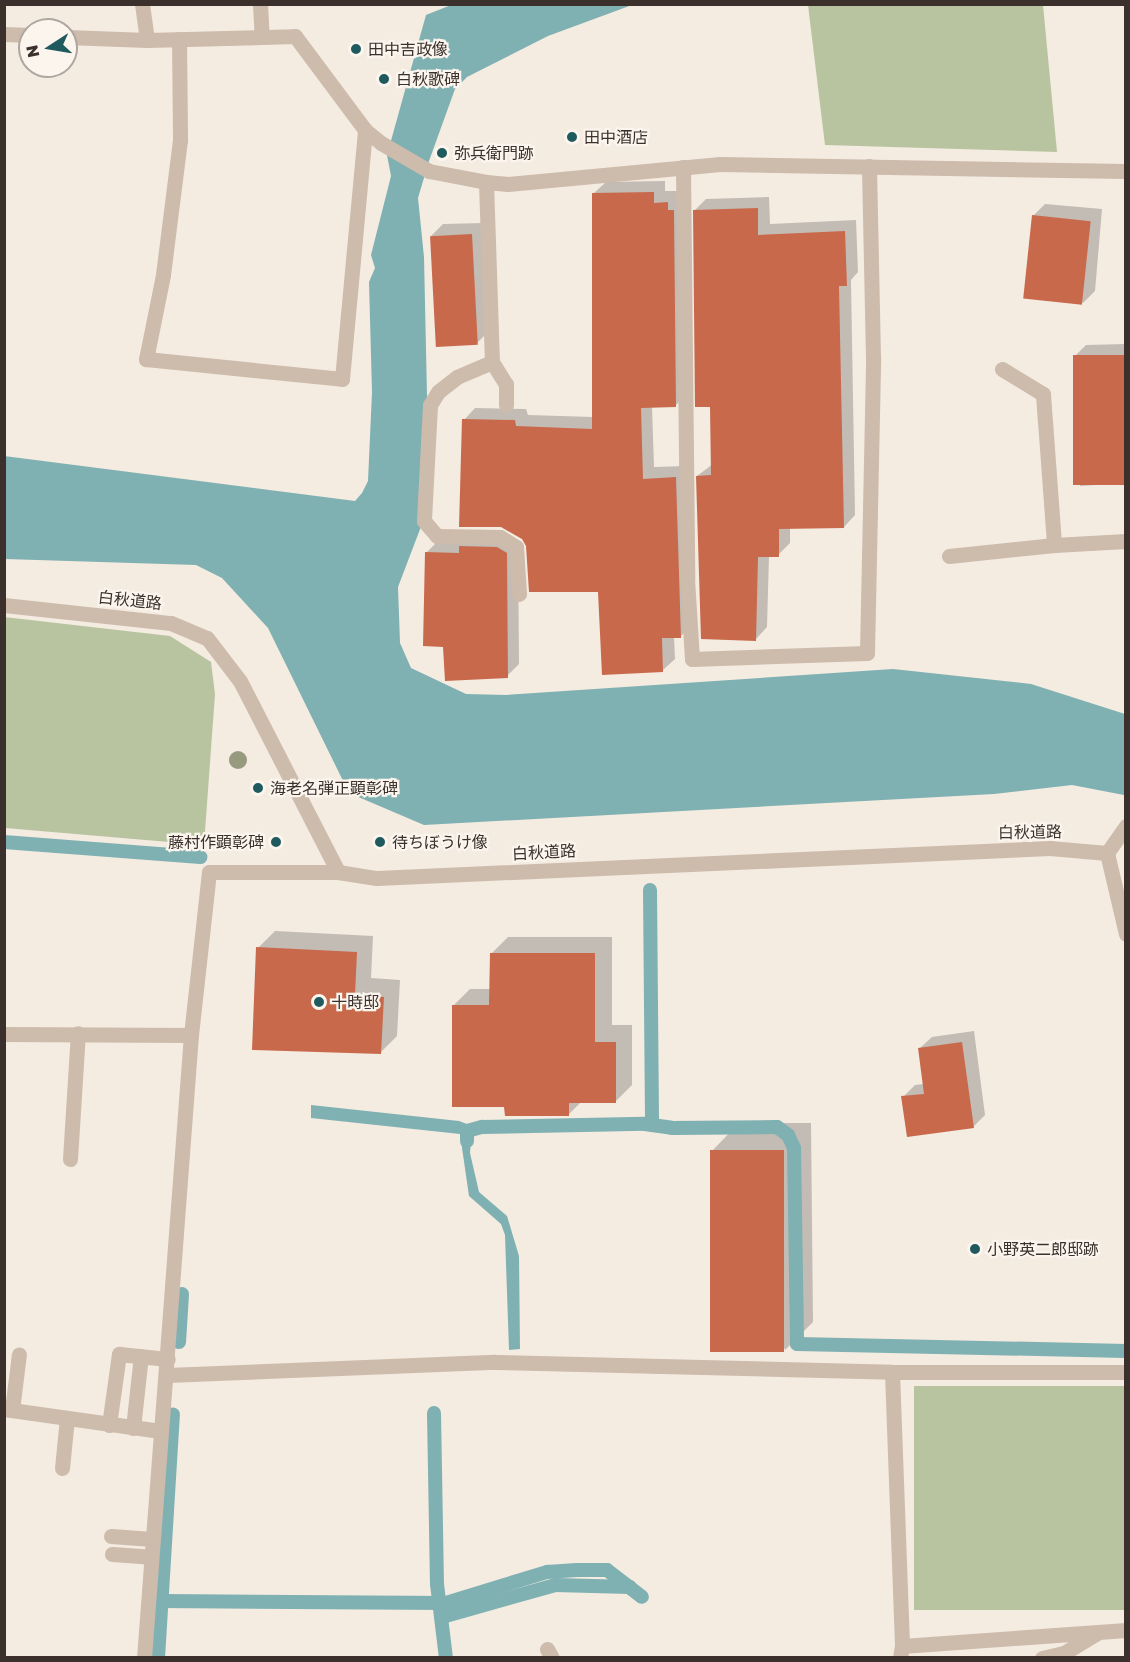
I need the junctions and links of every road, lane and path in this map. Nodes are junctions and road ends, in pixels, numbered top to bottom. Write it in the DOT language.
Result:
graph roads {
  1 [pos="142,4"];
  2 [pos="260,4"];
  3 [pos="78,37"];
  4 [pos="262,37"];
  5 [pos="179,39"];
  6 [pos="147,40"];
  7 [pos="365,130"];
  8 [pos="683,166"];
  9 [pos="869,166"];
  10 [pos="1125,171"];
  11 [pos="486,182"];
  12 [pos="492,362"];
  13 [pos="1002,369"];
  14 [pos="507,405"];
  15 [pos="1125,541"];
  16 [pos="1054,545"];
  17 [pos="949,556"];
  18 [pos="519,594"];
  19 [pos="4,605"];
  20 [pos="1125,826"];
  21 [pos="1107,853"];
  22 [pos="338,872"];
  23 [pos="1125,934"];
  24 [pos="78,1033"];
  25 [pos="4,1034"];
  26 [pos="191,1035"];
  27 [pos="70,1159"];
  28 [pos="19,1354"];
  29 [pos="141,1356"];
  30 [pos="168,1367"];
  31 [pos="892,1372"];
  32 [pos="1125,1372"];
  33 [pos="8,1410"];
  34 [pos="67,1418"];
  35 [pos="109,1425"];
  36 [pos="133,1428"];
  37 [pos="160,1431"];
  38 [pos="62,1468"];
  39 [pos="111,1536"];
  40 [pos="152,1539"];
  41 [pos="112,1554"];
  42 [pos="151,1557"];
  43 [pos="1125,1630"];
  44 [pos="1097,1633"];
  45 [pos="901,1652"];
  46 [pos="144,1658"];
  47 [pos="1042,1658"];
  1 -- 6 [label="street"];
  2 -- 4 [label="street"];
  3 -- 6 [label="street"];
  4 -- 5 [label="street"];
  4 -- 7 [label="street"];
  5 -- 6 [label="street"];
  5 -- 7 [label="street"];
  7 -- 11 [label="street"];
  8 -- 9 [label="street"];
  8 -- 9 [label="street"];
  8 -- 11 [label="street"];
  9 -- 10 [label="street"];
  11 -- 12 [label="street"];
  12 -- 14 [label="street"];
  12 -- 18 [label="street"];
  13 -- 16 [label="street"];
  15 -- 16 [label="street"];
  16 -- 17 [label="street"];
  19 -- 22 [label="street, 白秋道路"];
  20 -- 21 [label="street"];
  21 -- 22 [label="street, 白秋道路"];
  21 -- 23 [label="street"];
  22 -- 26 [label="street"];
  24 -- 25 [label="street"];
  24 -- 26 [label="street"];
  24 -- 27 [label="street"];
  26 -- 30 [label="street"];
  28 -- 33 [label="street"];
  29 -- 30 [label="street"];
  29 -- 35 [label="street"];
  29 -- 36 [label="street"];
  30 -- 31 [label="street"];
  30 -- 37 [label="street"];
  31 -- 32 [label="street"];
  31 -- 45 [label="street"];
  33 -- 34 [label="street"];
  34 -- 35 [label="street"];
  34 -- 38 [label="street"];
  35 -- 36 [label="street"];
  36 -- 37 [label="street"];
  37 -- 40 [label="street"];
  39 -- 40 [label="street"];
  40 -- 42 [label="street"];
  41 -- 42 [label="street"];
  42 -- 46 [label="street"];
  43 -- 44 [label="street"];
  44 -- 45 [label="street"];
  44 -- 47 [label="street"];
}
